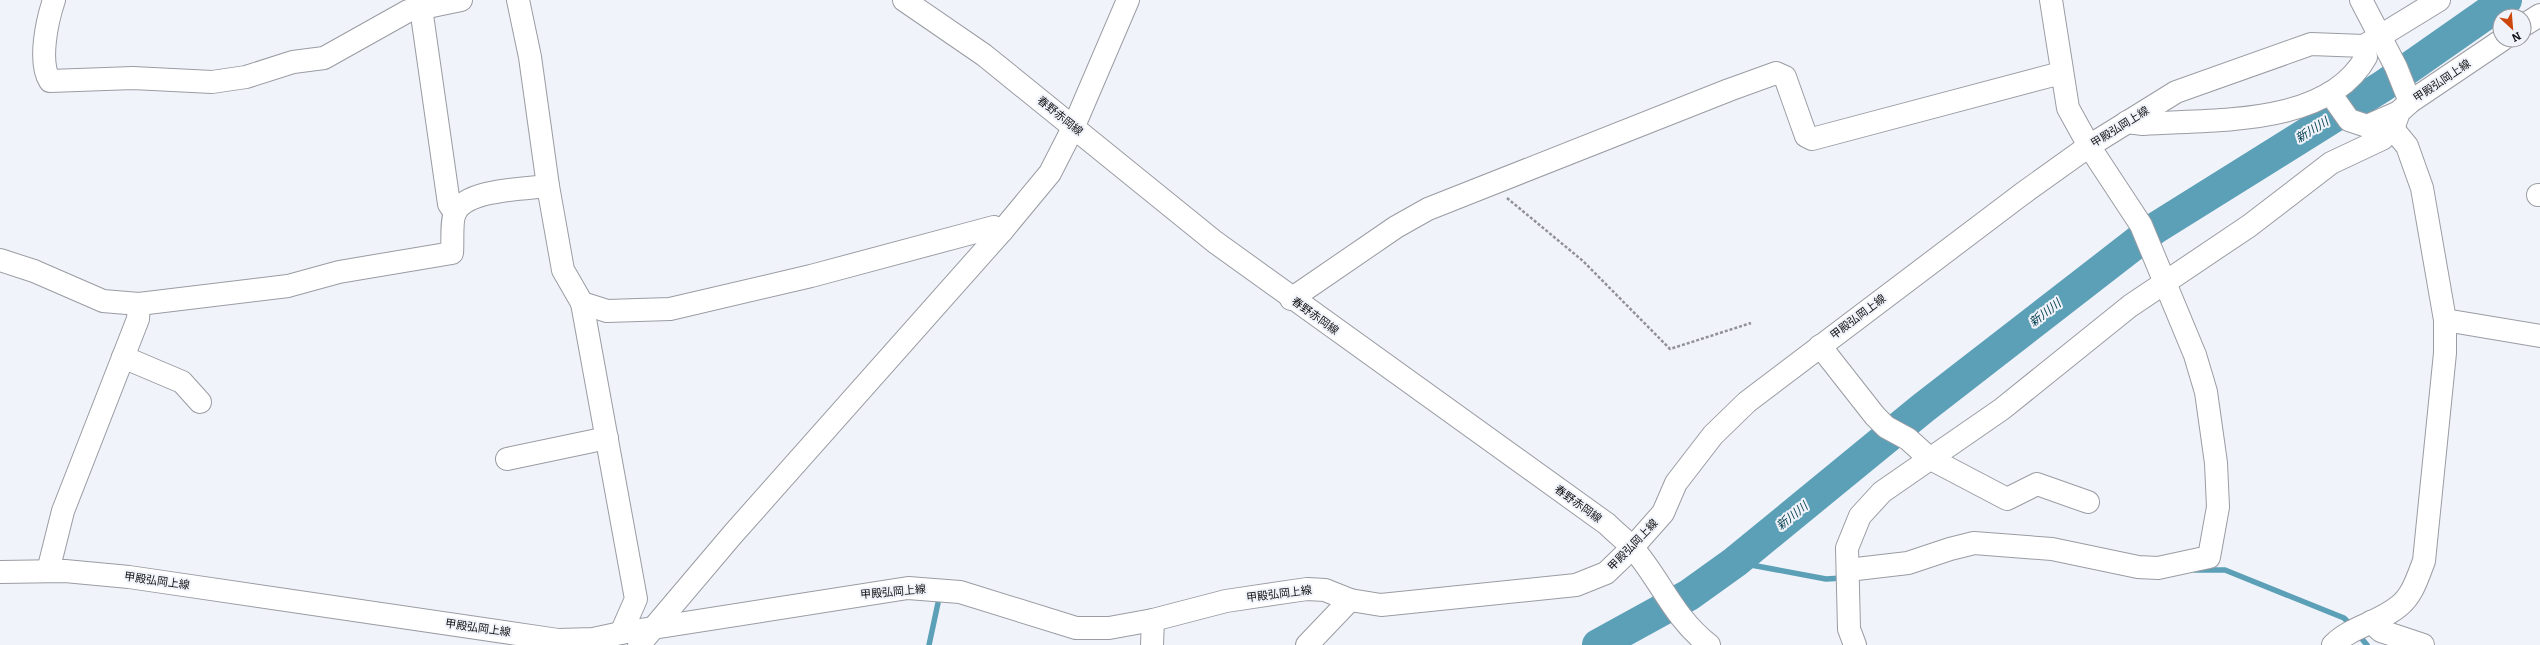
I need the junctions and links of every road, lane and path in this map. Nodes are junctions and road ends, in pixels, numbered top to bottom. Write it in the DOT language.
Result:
graph roads {
  1 [pos="54,0"];
  2 [pos="461,0"];
  3 [pos="518,0"];
  4 [pos="904,0"];
  5 [pos="1128,0"];
  6 [pos="2051,0"];
  7 [pos="2361,0"];
  8 [pos="2439,0"];
  9 [pos="421,8"];
  10 [pos="2372,42"];
  11 [pos="2492,47"];
  12 [pos="2061,73"];
  13 [pos="2339,107"];
  14 [pos="2400,114"];
  15 [pos="2127,122"];
  16 [pos="1074,126"];
  17 [pos="2089,146"];
  18 [pos="1491,185"];
  19 [pos="548,186"];
  20 [pos="455,213"];
  21 [pos="1002,231"];
  22 [pos="0,260"];
  23 [pos="2166,284"];
  24 [pos="1291,299"];
  25 [pos="582,303"];
  26 [pos="139,304"];
  27 [pos="2446,320"];
  28 [pos="1751,323"];
  29 [pos="2540,336"];
  30 [pos="1820,346"];
  31 [pos="123,357"];
  32 [pos="200,402"];
  33 [pos="606,438"];
  34 [pos="1929,458"];
  35 [pos="507,459"];
  36 [pos="2088,502"];
  37 [pos="1632,548"];
  38 [pos="48,571"];
  39 [pos="0,572"];
  40 [pos="1849,577"];
  41 [pos="1350,600"];
  42 [pos="1153,620"];
  43 [pos="2367,623"];
  44 [pos="621,633"];
  45 [pos="645,637"];
  46 [pos="2337,641"];
  47 [pos="1152,645"];
  48 [pos="1307,645"];
  49 [pos="1709,645"];
  50 [pos="1855,645"];
  51 [pos="2423,645"];
  1 -- 9 [label="street"];
  2 -- 9 [label="street"];
  3 -- 19 [label="street"];
  4 -- 16 [label="street, 春野赤岡線"];
  5 -- 16 [label="street"];
  6 -- 12 [label="street"];
  7 -- 10 [label="street"];
  8 -- 10 [label="street"];
  9 -- 20 [label="street"];
  10 -- 13 [label="street"];
  10 -- 14 [label="street"];
  10 -- 15 [label="street, 甲殿弘岡上線"];
  11 -- 14 [label="street, 甲殿弘岡上線"];
  12 -- 17 [label="street"];
  12 -- 18 [label="street"];
  13 -- 14 [label="street"];
  13 -- 15 [label="street"];
  14 -- 23 [label="street, 甲殿弘岡上線"];
  14 -- 27 [label="street"];
  15 -- 17 [label="street, 甲殿弘岡上線"];
  16 -- 21 [label="street"];
  16 -- 24 [label="street, 春野赤岡線"];
  17 -- 23 [label="street"];
  17 -- 30 [label="street, 甲殿弘岡上線"];
  18 -- 24 [label="street"];
  18 -- 28 [label="path"];
  19 -- 20 [label="street"];
  19 -- 25 [label="street"];
  20 -- 26 [label="street"];
  21 -- 25 [label="street"];
  21 -- 45 [label="street"];
  22 -- 26 [label="street"];
  23 -- 34 [label="street, 甲殿弘岡上線"];
  23 -- 40 [label="street"];
  24 -- 37 [label="street, 春野赤岡線"];
  25 -- 33 [label="street"];
  26 -- 31 [label="street"];
  27 -- 29 [label="street"];
  27 -- 43 [label="street"];
  30 -- 34 [label="street"];
  30 -- 37 [label="street, 甲殿弘岡上線"];
  31 -- 32 [label="street"];
  31 -- 38 [label="street"];
  33 -- 35 [label="street"];
  33 -- 44 [label="street"];
  34 -- 36 [label="street"];
  34 -- 40 [label="street, 甲殿弘岡上線"];
  37 -- 41 [label="street, 甲殿弘岡上線"];
  37 -- 49 [label="street, 春野赤岡線"];
  38 -- 39 [label="street, 甲殿弘岡上線"];
  38 -- 44 [label="street, 甲殿弘岡上線"];
  40 -- 50 [label="street, 甲殿弘岡上線"];
  41 -- 42 [label="street, 甲殿弘岡上線"];
  41 -- 48 [label="street"];
  42 -- 45 [label="street, 甲殿弘岡上線"];
  42 -- 47 [label="street"];
  43 -- 46 [label="street"];
  43 -- 51 [label="street"];
  44 -- 45 [label="street, 甲殿弘岡上線"];
}
